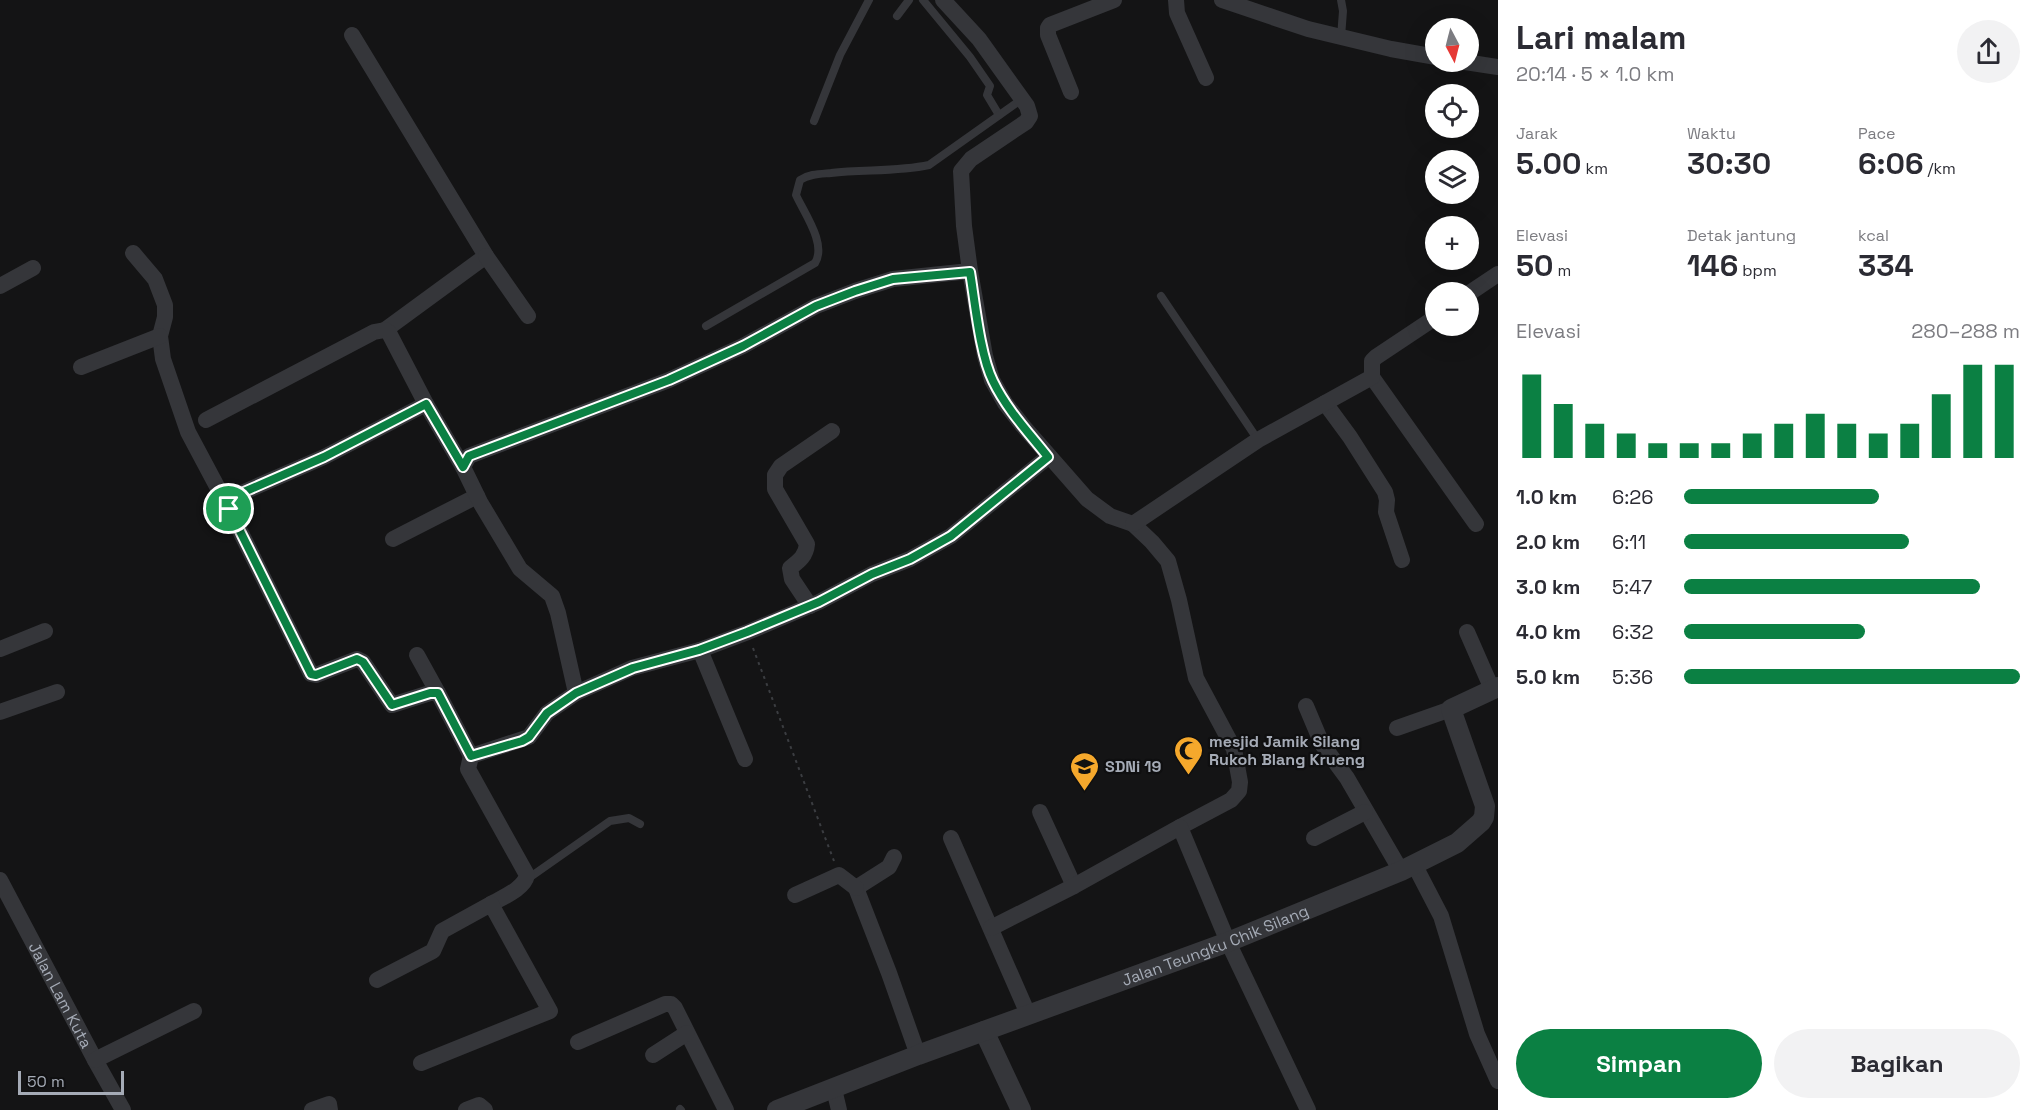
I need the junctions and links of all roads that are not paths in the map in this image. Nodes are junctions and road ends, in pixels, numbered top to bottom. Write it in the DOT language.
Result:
graph roads {
  1 [pos="869,0"];
  2 [pos="909,0"];
  3 [pos="923,0"];
  4 [pos="943,0"];
  5 [pos="1114,0"];
  6 [pos="1176,0"];
  7 [pos="1222,0"];
  8 [pos="1341,0"];
  9 [pos="1249,4"];
  10 [pos="897,16"];
  11 [pos="352,35"];
  12 [pos="1341,37"];
  13 [pos="1425,55"];
  14 [pos="1479,64"];
  15 [pos="1498,67"];
  16 [pos="1206,78"];
  17 [pos="1071,92"];
  18 [pos="1022,99"];
  19 [pos="999,115"];
  20 [pos="814,122"];
  21 [pos="133,253"];
  22 [pos="486,256"];
  23 [pos="33,268"];
  24 [pos="970,272"];
  25 [pos="1498,275"];
  26 [pos="0,286"];
  27 [pos="1479,287"];
  28 [pos="1161,296"];
  29 [pos="528,316"];
  30 [pos="1425,324"];
  31 [pos="706,326"];
  32 [pos="385,330"];
  33 [pos="160,336"];
  34 [pos="81,367"];
  35 [pos="1372,377"];
  36 [pos="1325,403"];
  37 [pos="426,404"];
  38 [pos="206,420"];
  39 [pos="832,431"];
  40 [pos="1258,440"];
  41 [pos="1048,457"];
  42 [pos="463,467"];
  43 [pos="477,496"];
  44 [pos="229,509"];
  45 [pos="1132,524"];
  46 [pos="1476,524"];
  47 [pos="393,539"];
  48 [pos="1402,560"];
  49 [pos="810,606"];
  50 [pos="45,631"];
  51 [pos="1467,632"];
  52 [pos="0,649"];
  53 [pos="699,650"];
  54 [pos="417,655"];
  55 [pos="1495,688"];
  56 [pos="57,692"];
  57 [pos="438,693"];
  58 [pos="576,693"];
  59 [pos="1306,706"];
  60 [pos="1450,709"];
  61 [pos="0,712"];
  62 [pos="1397,728"];
  63 [pos="471,756"];
  64 [pos="745,759"];
  65 [pos="1040,812"];
  66 [pos="1365,812"];
  67 [pos="640,824"];
  68 [pos="1180,827"];
  69 [pos="951,838"];
  70 [pos="1314,838"];
  71 [pos="894,857"];
  72 [pos="1407,867"];
  73 [pos="0,880"];
  74 [pos="526,880"];
  75 [pos="1074,886"];
  76 [pos="856,888"];
  77 [pos="795,895"];
  78 [pos="491,904"];
  79 [pos="991,928"];
  80 [pos="1228,942"];
  81 [pos="378,980"];
  82 [pos="194,1011"];
  83 [pos="1028,1014"];
  84 [pos="984,1031"];
  85 [pos="687,1033"];
  86 [pos="578,1041"];
  87 [pos="653,1055"];
  88 [pos="918,1055"];
  89 [pos="95,1060"];
  90 [pos="421,1063"];
  91 [pos="1498,1082"];
  92 [pos="834,1089"];
  93 [pos="123,1110"];
  94 [pos="312,1110"];
  95 [pos="330,1110"];
  96 [pos="465,1110"];
  97 [pos="485,1110"];
  98 [pos="726,1110"];
  99 [pos="777,1110"];
  100 [pos="839,1110"];
  101 [pos="1021,1110"];
  102 [pos="1308,1110"];
  1 -- 20 [label="lane"];
  2 -- 10 [label="lane"];
  3 -- 19 [label="lane"];
  4 -- 18 [label="street"];
  5 -- 17 [label="street"];
  6 -- 16 [label="street"];
  7 -- 9 [label="street"];
  8 -- 12 [label="lane"];
  9 -- 12 [label="street"];
  11 -- 22 [label="street"];
  12 -- 13 [label="street"];
  14 -- 15 [label="street"];
  18 -- 19 [label="lane"];
  18 -- 24 [label="street"];
  19 -- 31 [label="lane"];
  21 -- 33 [label="street"];
  22 -- 29 [label="street"];
  22 -- 32 [label="street"];
  23 -- 26 [label="street"];
  24 -- 41 [label="street"];
  24 -- 42 [label="street"];
  25 -- 27 [label="street"];
  28 -- 40 [label="lane"];
  30 -- 35 [label="street"];
  32 -- 37 [label="street"];
  32 -- 38 [label="street"];
  33 -- 34 [label="street"];
  33 -- 44 [label="street"];
  35 -- 36 [label="street"];
  35 -- 46 [label="street"];
  36 -- 40 [label="street"];
  36 -- 48 [label="street"];
  37 -- 42 [label="street"];
  37 -- 44 [label="street"];
  39 -- 49 [label="street"];
  40 -- 45 [label="street"];
  41 -- 45 [label="street"];
  41 -- 49 [label="street"];
  42 -- 43 [label="street"];
  43 -- 47 [label="street"];
  43 -- 58 [label="street"];
  44 -- 57 [label="street"];
  45 -- 68 [label="street"];
  49 -- 53 [label="street"];
  50 -- 52 [label="street"];
  51 -- 55 [label="street"];
  53 -- 58 [label="street"];
  53 -- 64 [label="street"];
  54 -- 57 [label="street"];
  55 -- 60 [label="street"];
  56 -- 61 [label="street"];
  57 -- 63 [label="street"];
  58 -- 63 [label="street"];
  59 -- 66 [label="street"];
  60 -- 62 [label="street"];
  60 -- 72 [label="street, Jalan Teungku Chik Silang"];
  63 -- 74 [label="street"];
  65 -- 75 [label="street"];
  66 -- 70 [label="street"];
  66 -- 72 [label="street"];
  67 -- 74 [label="lane"];
  68 -- 75 [label="street"];
  68 -- 80 [label="street"];
  69 -- 79 [label="street"];
  71 -- 76 [label="street"];
  72 -- 80 [label="street, Jalan Teungku Chik Silang"];
  72 -- 91 [label="street"];
  73 -- 89 [label="street, Jalan Lam Kuta"];
  74 -- 78 [label="street"];
  75 -- 79 [label="street"];
  76 -- 77 [label="street"];
  76 -- 88 [label="street"];
  78 -- 81 [label="street"];
  78 -- 90 [label="street"];
  79 -- 83 [label="street"];
  80 -- 83 [label="street, Jalan Teungku Chik Silang"];
  80 -- 102 [label="street"];
  82 -- 89 [label="street"];
  83 -- 84 [label="street, Jalan Teungku Chik Silang"];
  84 -- 88 [label="street, Jalan Teungku Chik Silang"];
  84 -- 101 [label="street"];
  85 -- 86 [label="street"];
  85 -- 87 [label="street"];
  85 -- 98 [label="street"];
  88 -- 92 [label="street, Jalan Teungku Chik Silang"];
  89 -- 93 [label="street, Jalan Lam Kuta"];
  92 -- 99 [label="street, Jalan Teungku Chik Silang"];
  92 -- 100 [label="street"];
  94 -- 95 [label="street"];
  96 -- 97 [label="street"];
}
